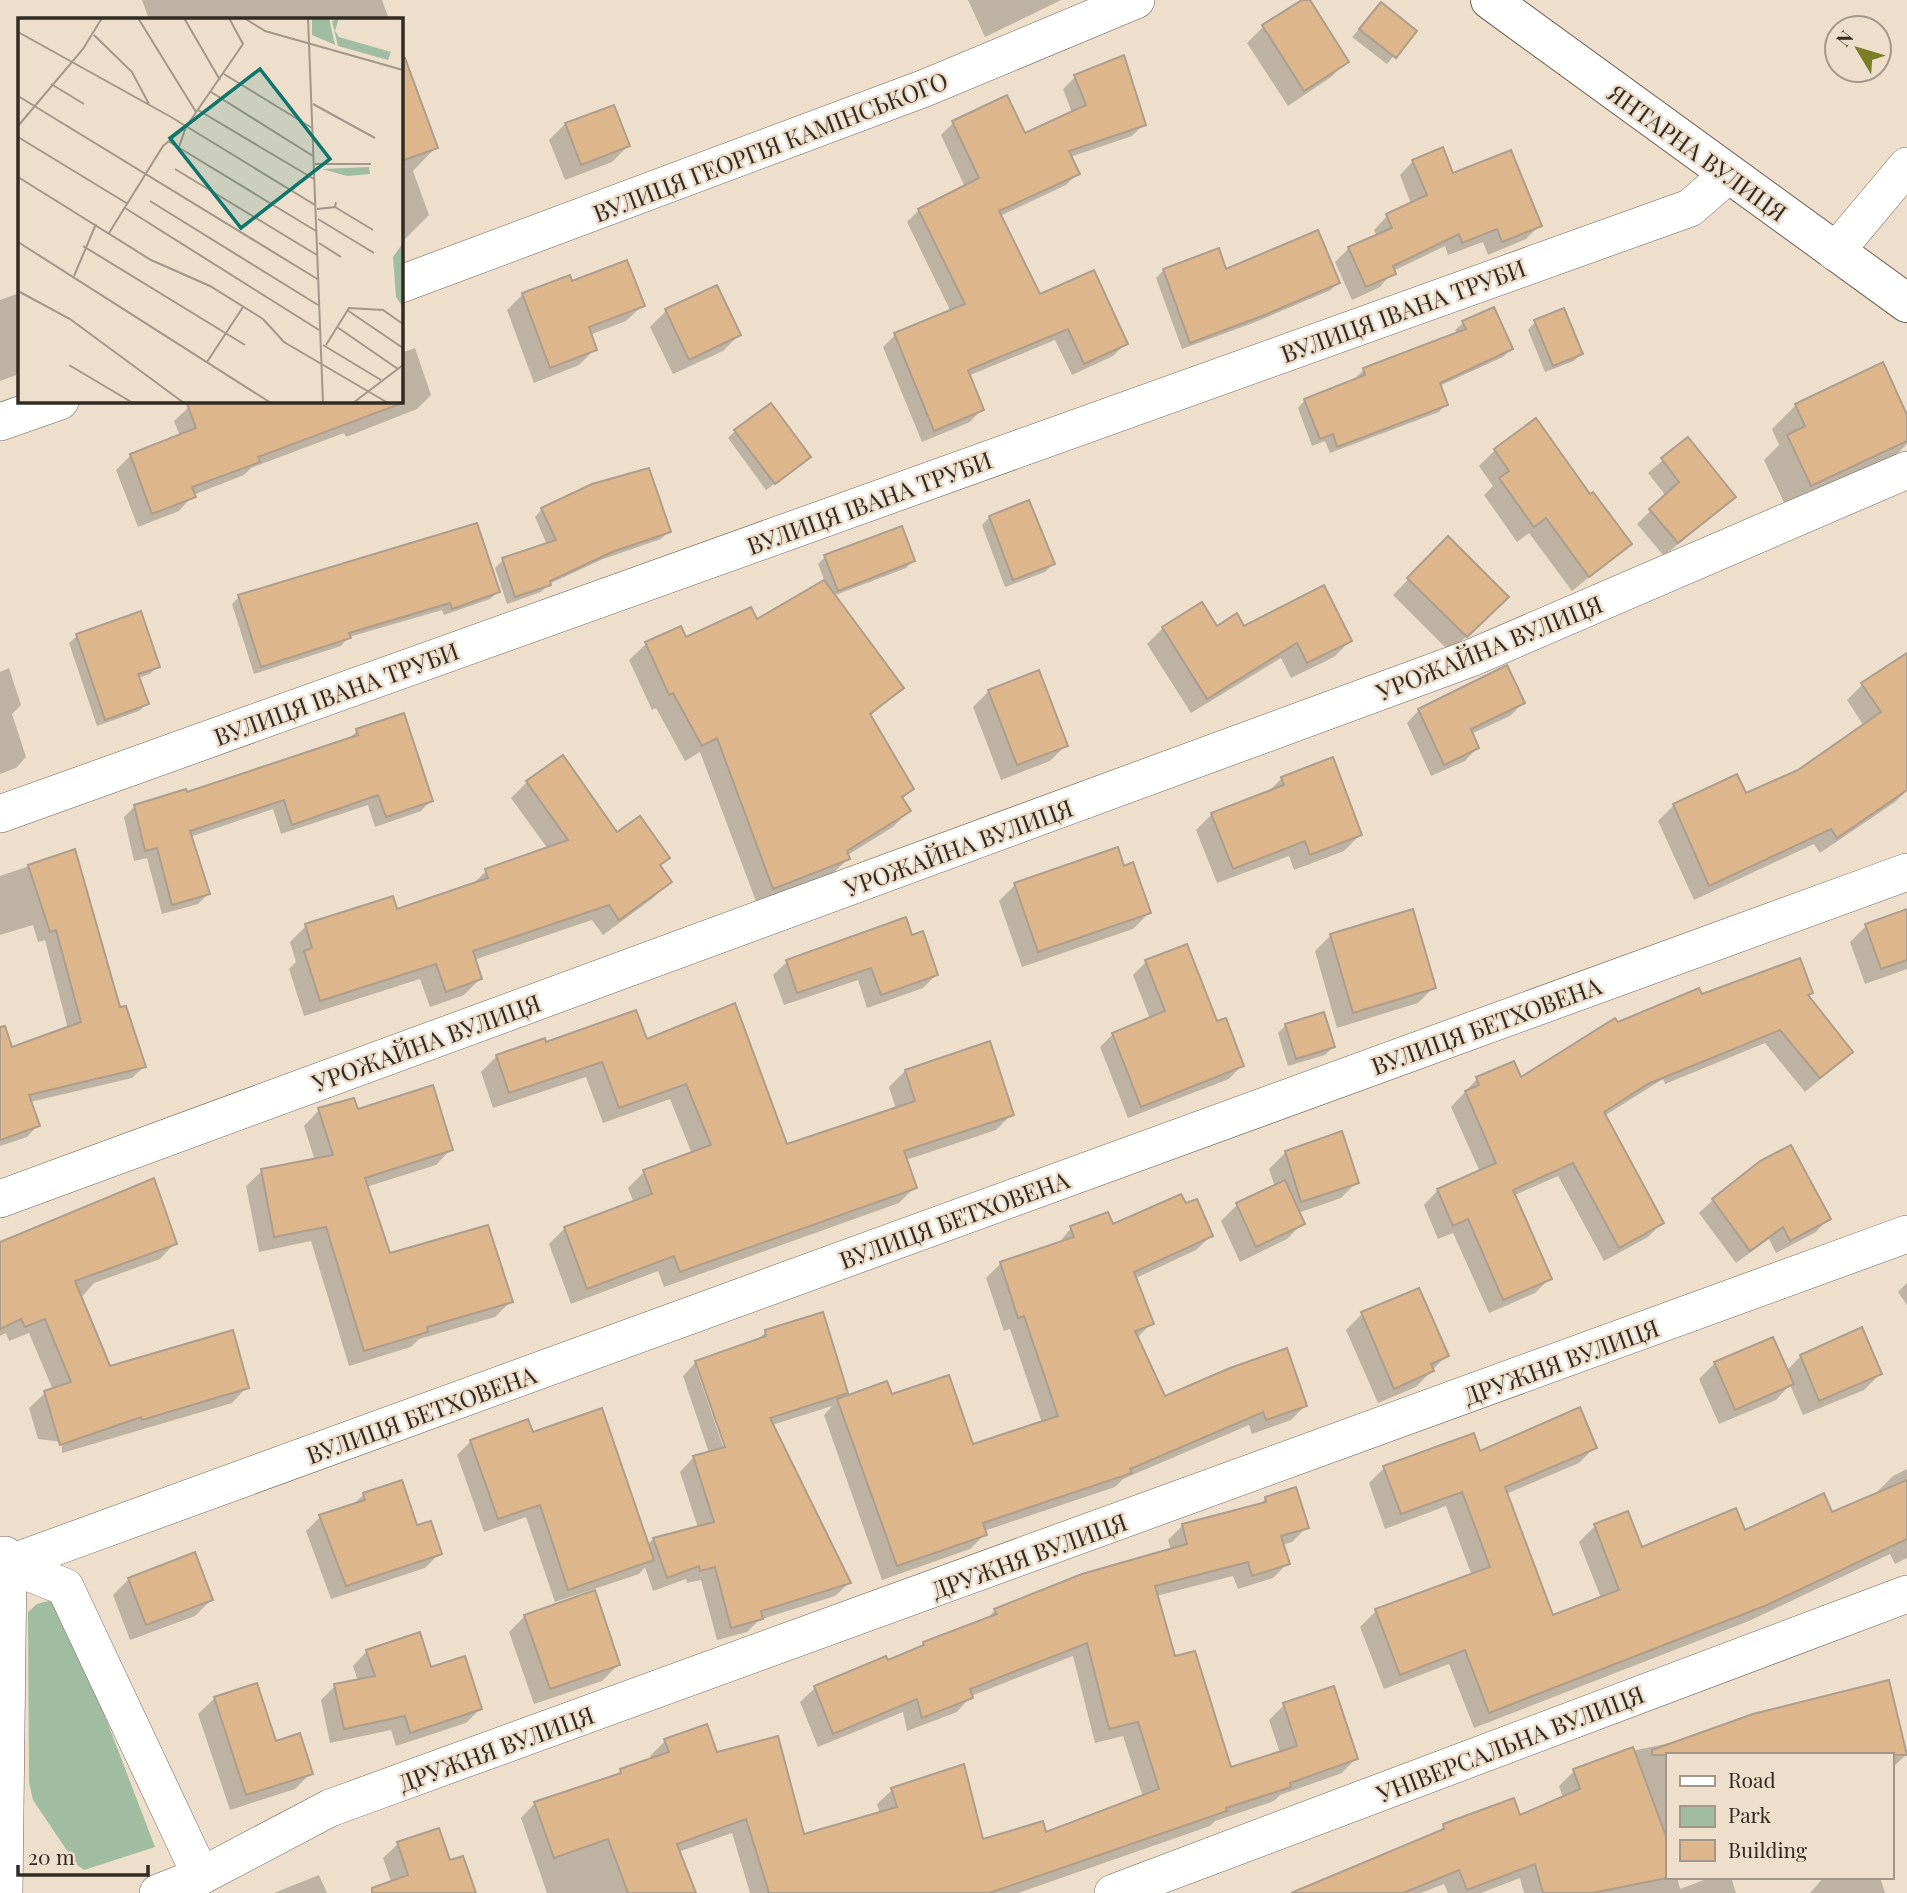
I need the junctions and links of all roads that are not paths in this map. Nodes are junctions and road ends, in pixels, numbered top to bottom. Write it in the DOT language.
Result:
graph roads {
  1 [pos="1136,0"];
  2 [pos="1490,0"];
  3 [pos="1907,166"];
  4 [pos="1730,174"];
  5 [pos="1835,252"];
  6 [pos="402,284"];
  7 [pos="1907,303"];
  8 [pos="57,402"];
  9 [pos="0,422"];
  10 [pos="1907,470"];
  11 [pos="0,814"];
  12 [pos="1907,872"];
  13 [pos="0,1199"];
  14 [pos="1907,1234"];
  15 [pos="3,1557"];
  16 [pos="1907,1594"];
  17 [pos="201,1876"];
  18 [pos="4,1893"];
  19 [pos="158,1893"];
  20 [pos="1113,1893"];
  1 -- 6 [label="street, ВУЛИЦЯ ГЕОРГІЯ КАМІНСЬКОГО"];
  2 -- 4 [label="main road, ЯНТАРНА ВУЛИЦЯ"];
  3 -- 5 [label="street"];
  4 -- 5 [label="main road, ЯНТАРНА ВУЛИЦЯ"];
  4 -- 11 [label="street, ВУЛИЦЯ ІВАНА ТРУБИ"];
  5 -- 7 [label="main road, ЯНТАРНА ВУЛИЦЯ"];
  8 -- 9 [label="street"];
  10 -- 13 [label="street, УРОЖАЙНА ВУЛИЦЯ"];
  12 -- 15 [label="street, ВУЛИЦЯ БЕТХОВЕНА"];
  14 -- 17 [label="street, ДРУЖНЯ ВУЛИЦЯ"];
  15 -- 17 [label="street"];
  15 -- 18 [label="street"];
  16 -- 20 [label="street, УНІВЕРСАЛЬНА ВУЛИЦЯ"];
  17 -- 19 [label="street, ДРУЖНЯ ВУЛИЦЯ"];
}
